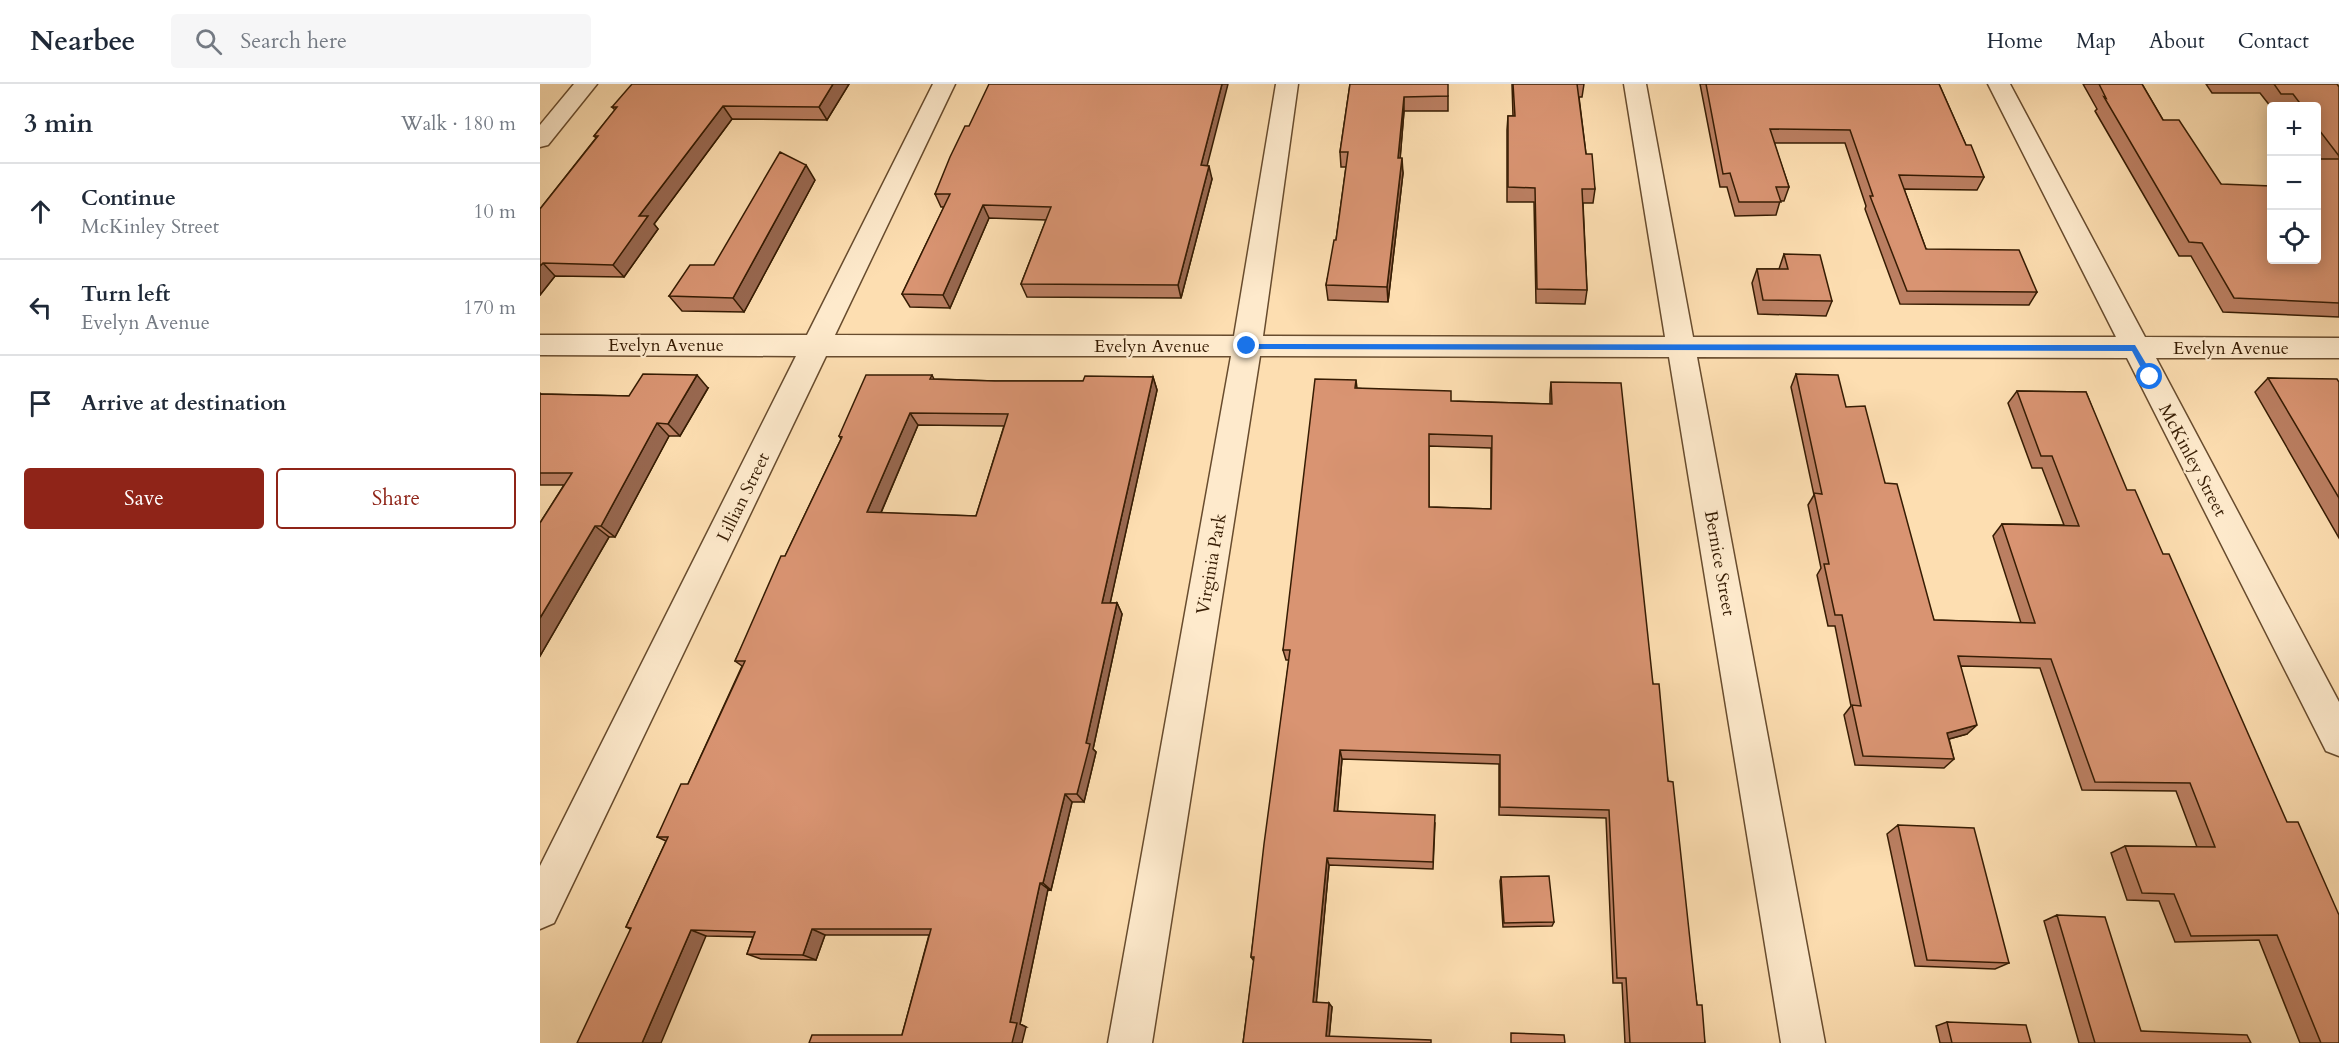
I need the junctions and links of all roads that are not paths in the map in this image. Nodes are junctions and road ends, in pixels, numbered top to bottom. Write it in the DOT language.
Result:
graph roads {
  1 [pos="586,84"];
  2 [pos="944,84"];
  3 [pos="1287,84"];
  4 [pos="1635,84"];
  5 [pos="1999,84"];
  6 [pos="540,140"];
  7 [pos="540,345"];
  8 [pos="818,345"];
  9 [pos="1247,346"];
  10 [pos="1683,346"];
  11 [pos="2135,348"];
  12 [pos="2339,348"];
  13 [pos="2339,739"];
  14 [pos="540,909"];
  15 [pos="1130,1043"];
  16 [pos="1803,1043"];
  1 -- 6 [label="street"];
  2 -- 8 [label="street, Lillian Street"];
  3 -- 9 [label="street, Virginia Park"];
  4 -- 10 [label="street, Bernice Street"];
  5 -- 11 [label="street, McKinley Street"];
  7 -- 8 [label="street, Evelyn Avenue"];
  8 -- 9 [label="street, Evelyn Avenue"];
  8 -- 14 [label="street, Lillian Street"];
  9 -- 10 [label="street, Evelyn Avenue"];
  9 -- 15 [label="street, Virginia Park"];
  10 -- 11 [label="street, Evelyn Avenue"];
  10 -- 16 [label="street, Bernice Street"];
  11 -- 12 [label="street, Evelyn Avenue"];
  11 -- 13 [label="street, McKinley Street"];
}
